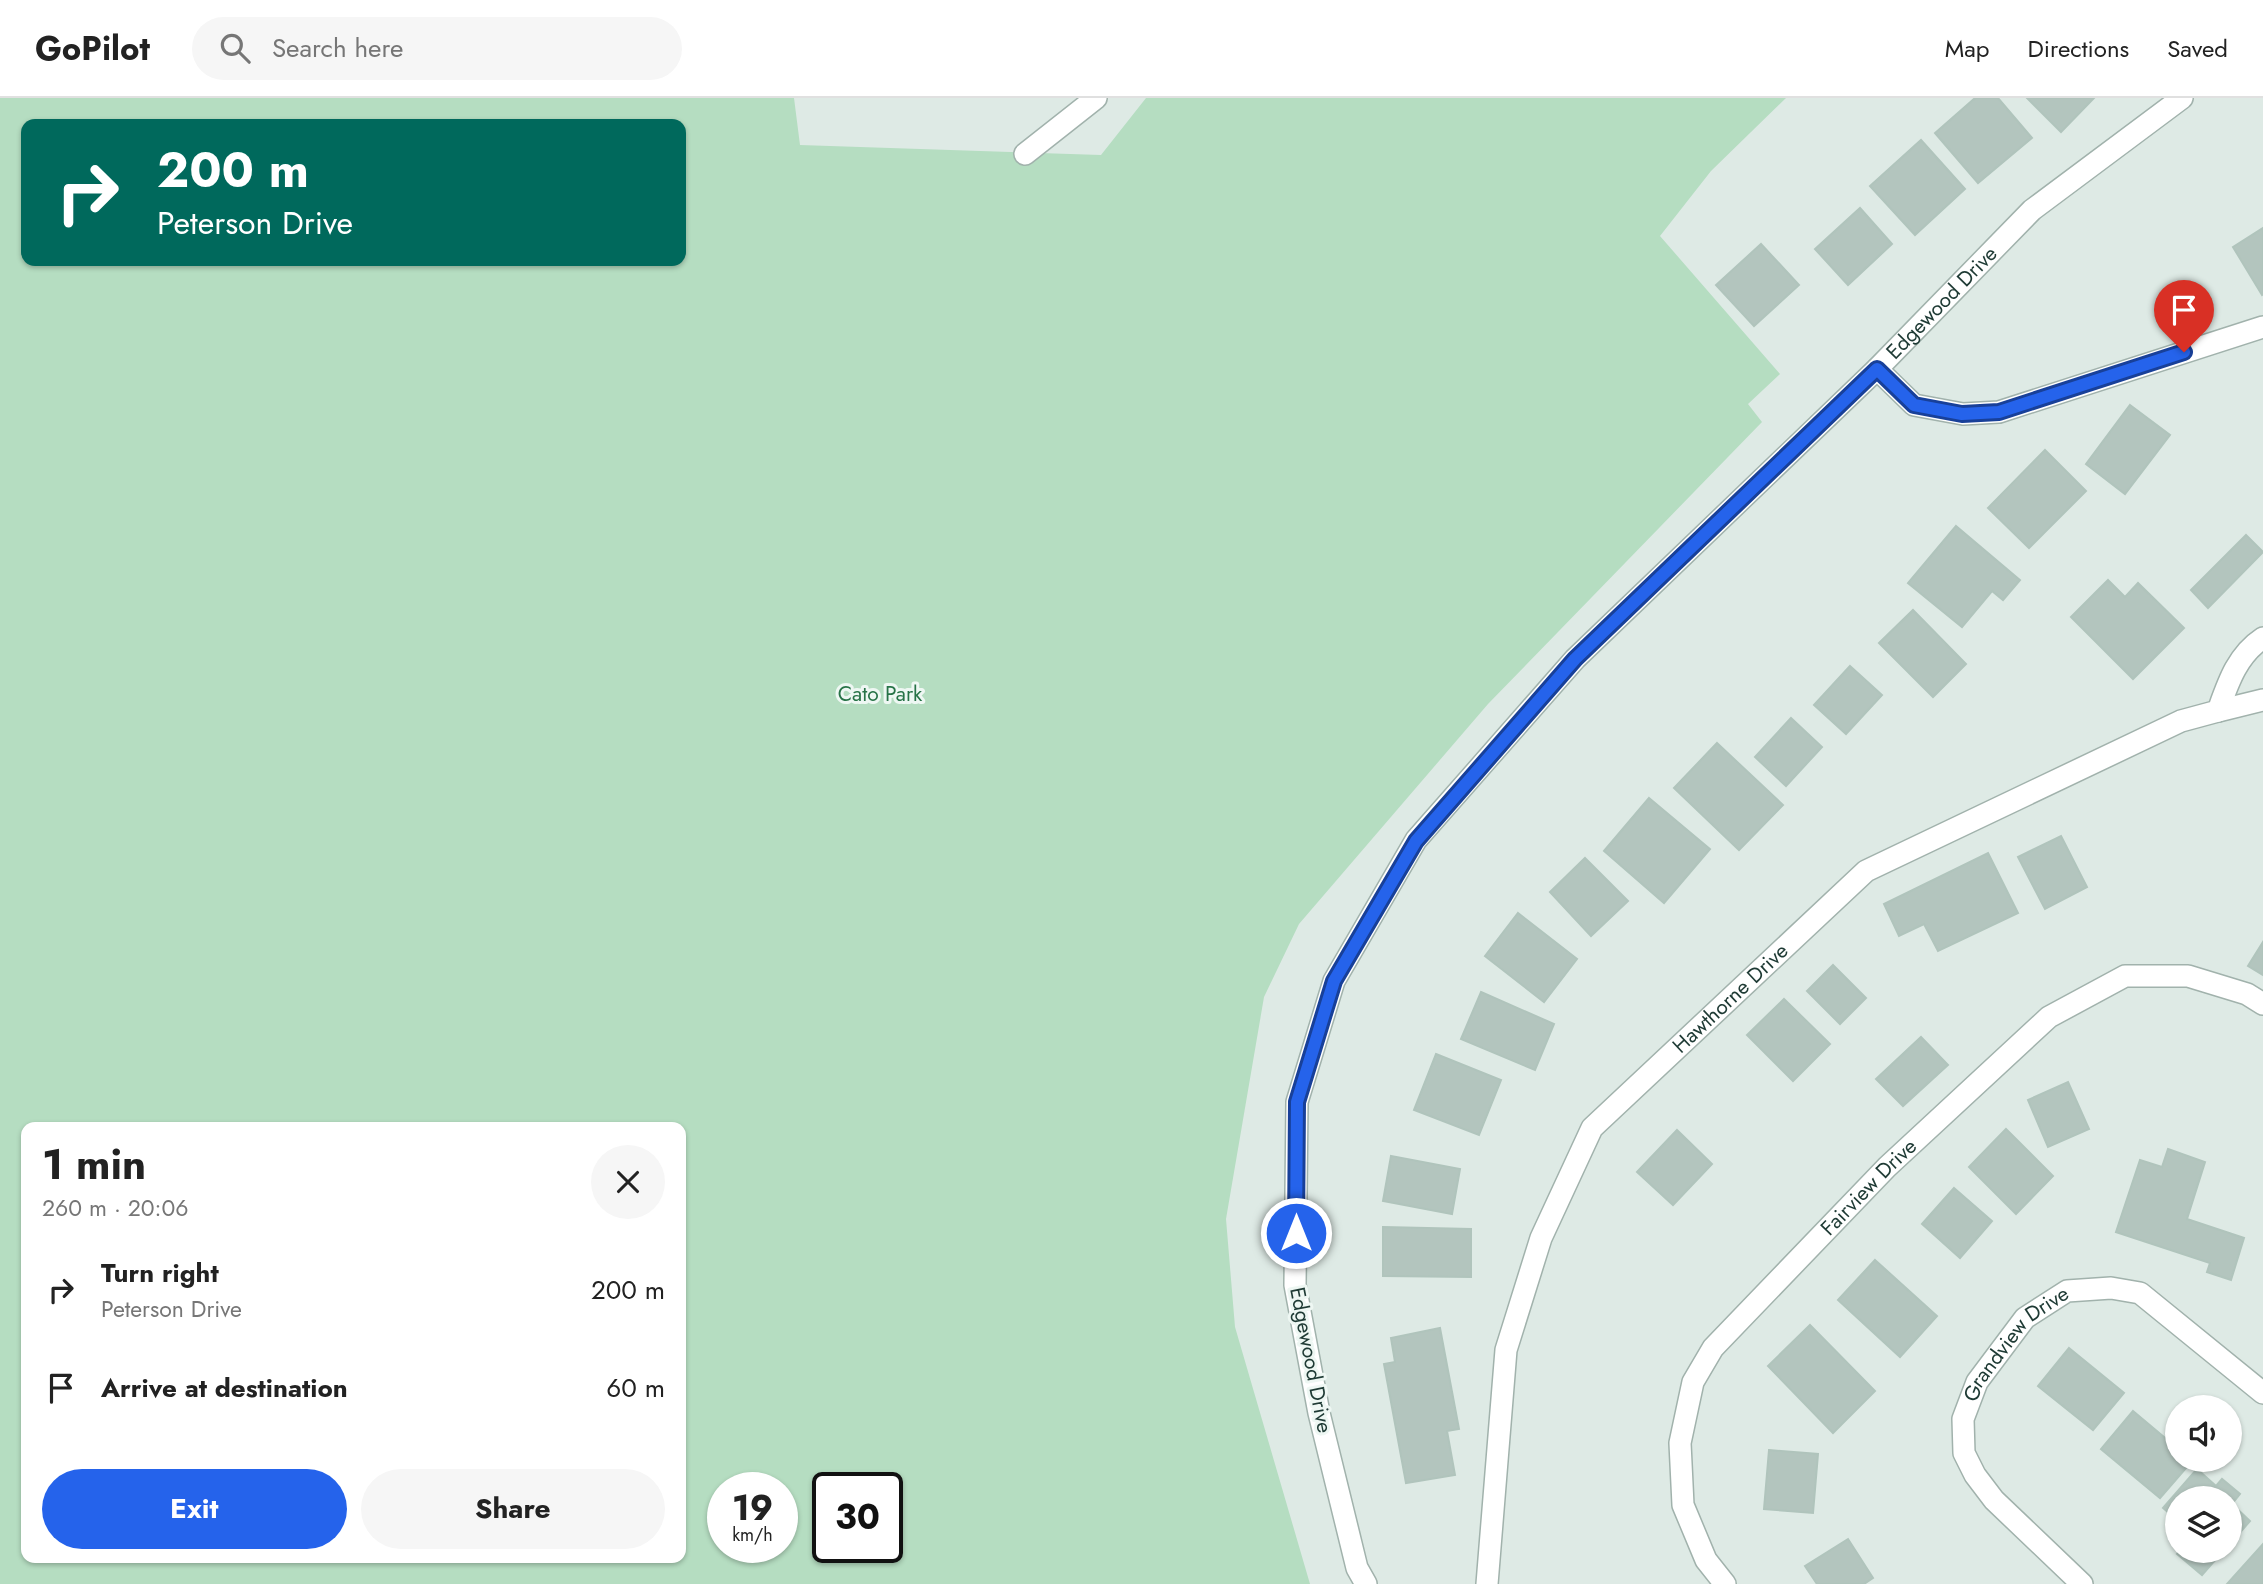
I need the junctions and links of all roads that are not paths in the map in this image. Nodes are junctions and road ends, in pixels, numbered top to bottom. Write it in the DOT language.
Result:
graph roads {
  1 [pos="1096,98"];
  2 [pos="2182,98"];
  3 [pos="1025,154"];
  4 [pos="2263,327"];
  5 [pos="1877,369"];
  6 [pos="2263,638"];
  7 [pos="2263,700"];
  8 [pos="2218,711"];
  9 [pos="2263,1004"];
  10 [pos="2263,1393"];
  11 [pos="1366,1584"];
  12 [pos="1487,1584"];
  13 [pos="1725,1584"];
  14 [pos="2082,1584"];
  1 -- 3 [label="street"];
  2 -- 5 [label="street, Edgewood Drive"];
  4 -- 5 [label="street"];
  5 -- 11 [label="street, Edgewood Drive"];
  6 -- 8 [label="street"];
  7 -- 8 [label="street, Hawthorne Drive"];
  8 -- 12 [label="street, Hawthorne Drive"];
  9 -- 13 [label="street, Fairview Drive"];
  10 -- 14 [label="street, Grandview Drive"];
}
